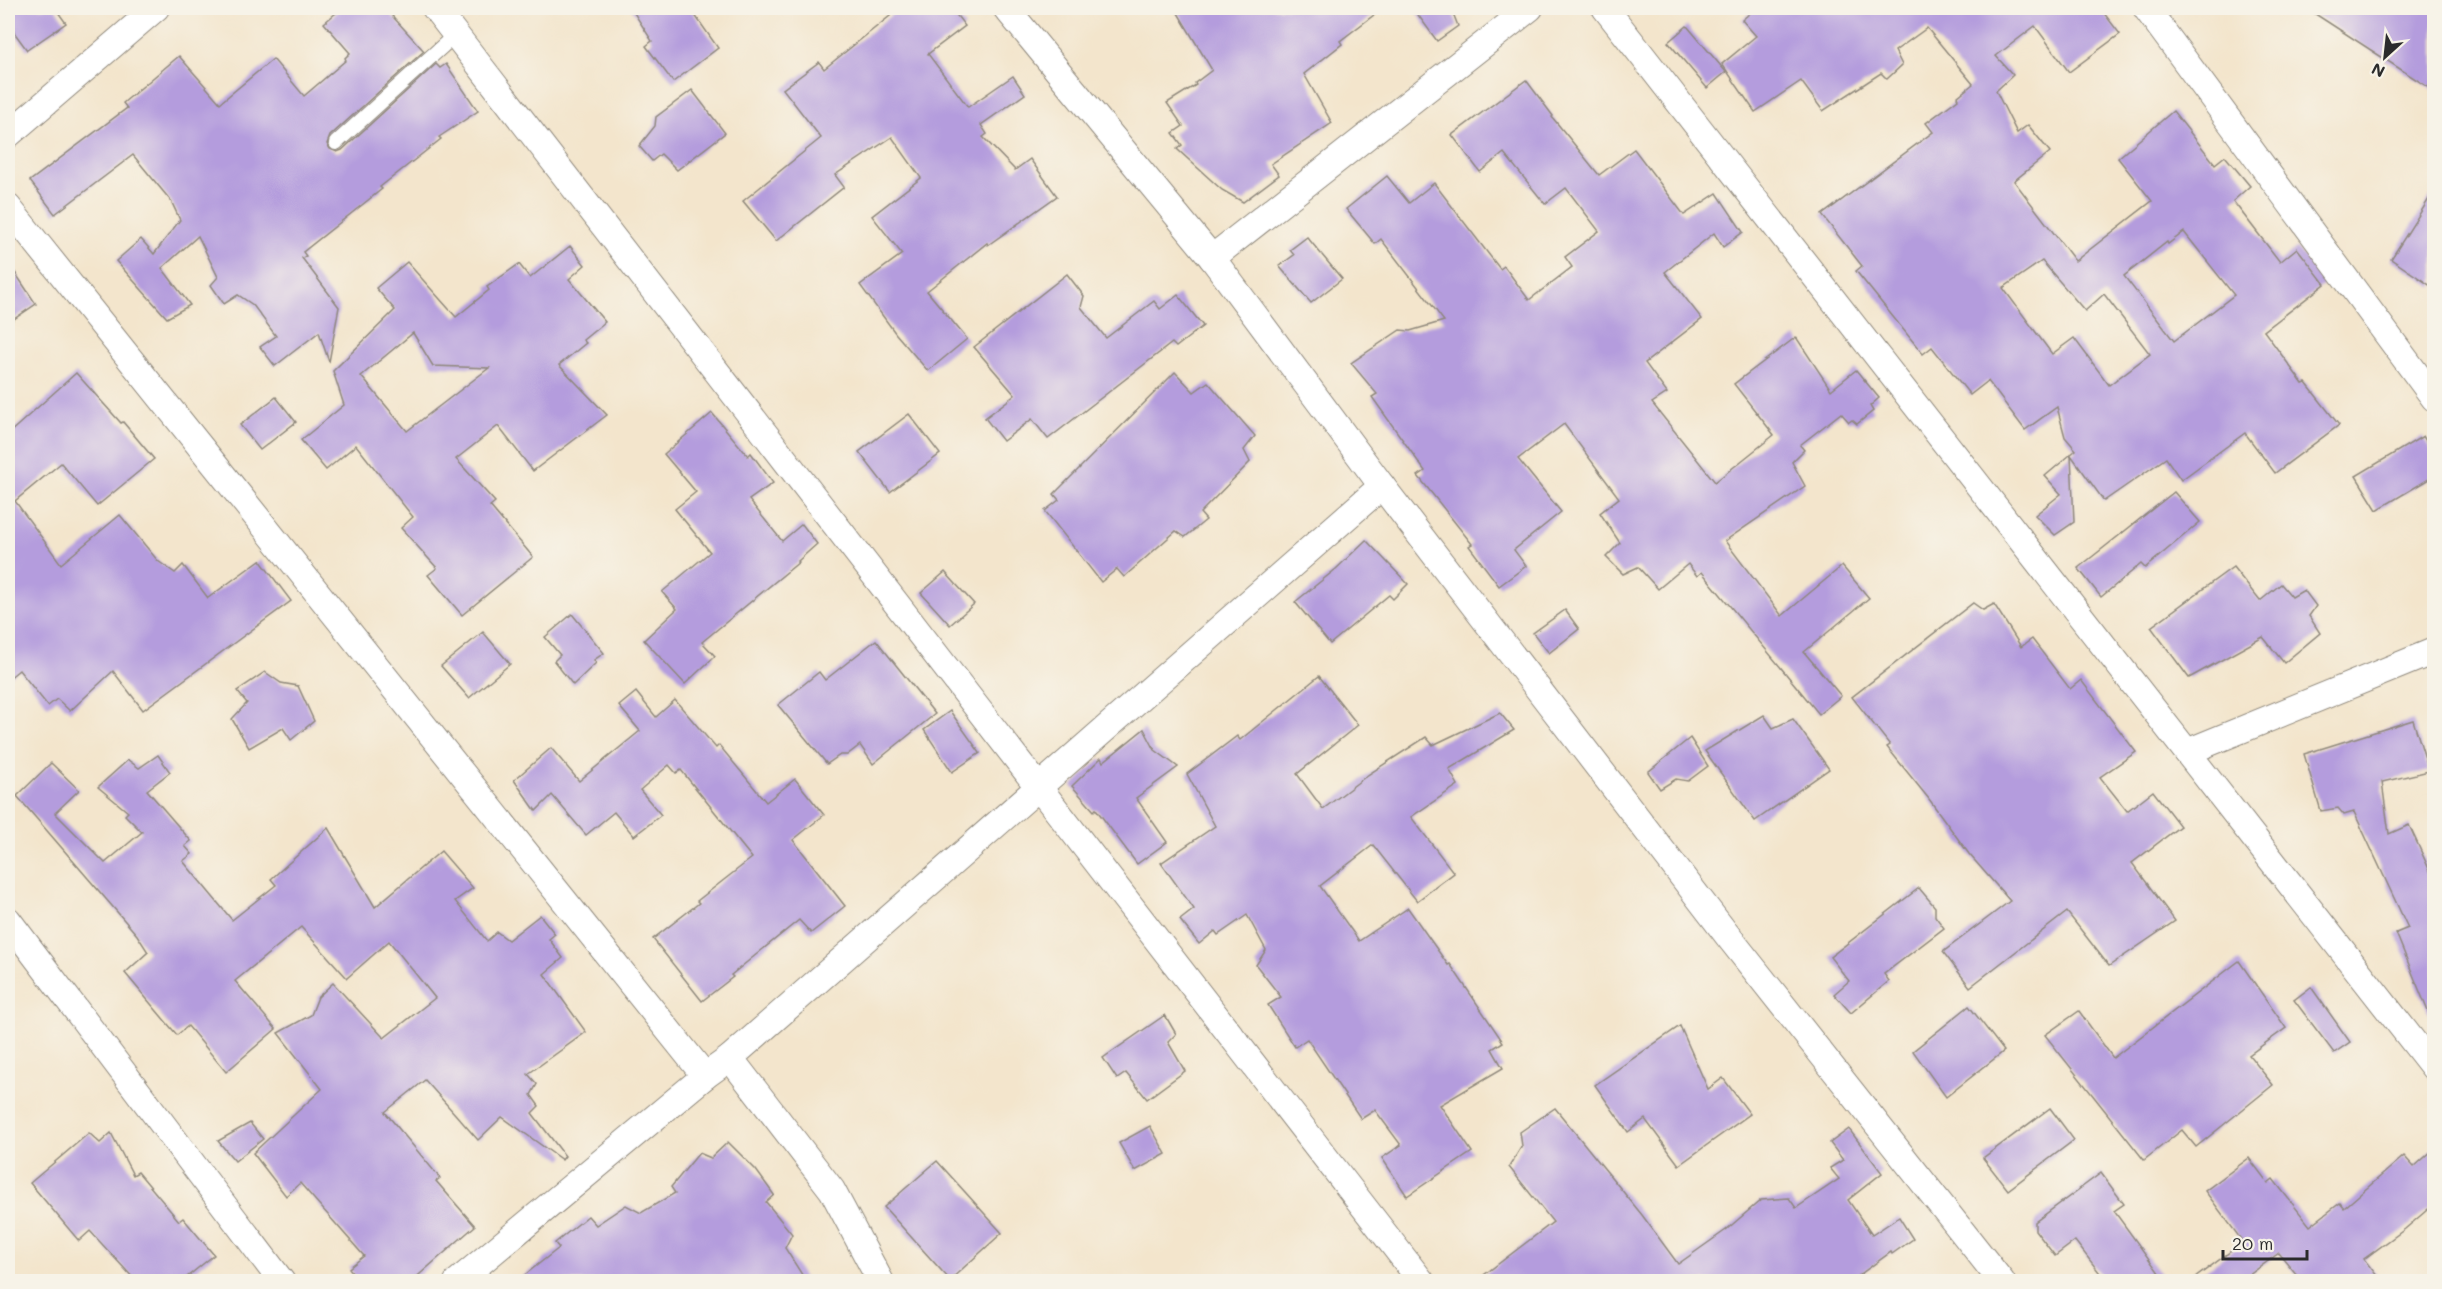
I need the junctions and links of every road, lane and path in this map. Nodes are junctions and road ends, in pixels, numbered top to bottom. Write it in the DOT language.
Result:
graph roads {
  1 [pos="156,8"];
  2 [pos="435,8"];
  3 [pos="1006,8"];
  4 [pos="1530,8"];
  5 [pos="1605,8"];
  6 [pos="2146,8"];
  7 [pos="456,34"];
  8 [pos="8,135"];
  9 [pos="336,143"];
  10 [pos="8,207"];
  11 [pos="1212,258"];
  12 [pos="2434,398"];
  13 [pos="1382,486"];
  14 [pos="2434,651"];
  15 [pos="2187,752"];
  16 [pos="1038,786"];
  17 [pos="8,920"];
  18 [pos="730,1058"];
  19 [pos="2434,1068"];
  20 [pos="705,1076"];
  21 [pos="282,1281"];
  22 [pos="458,1281"];
  23 [pos="881,1281"];
  24 [pos="1422,1281"];
  25 [pos="2001,1281"];
  1 -- 8 [label="street"];
  2 -- 7 [label="street"];
  3 -- 11 [label="street"];
  4 -- 11 [label="street"];
  5 -- 15 [label="street"];
  6 -- 12 [label="street"];
  7 -- 9 [label="lane"];
  7 -- 16 [label="street"];
  10 -- 20 [label="street"];
  11 -- 13 [label="street"];
  13 -- 16 [label="street"];
  13 -- 25 [label="street"];
  14 -- 15 [label="street"];
  15 -- 19 [label="street"];
  16 -- 18 [label="street"];
  16 -- 24 [label="street"];
  17 -- 21 [label="street"];
  18 -- 20 [label="street"];
  18 -- 23 [label="street"];
  20 -- 22 [label="street"];
}
